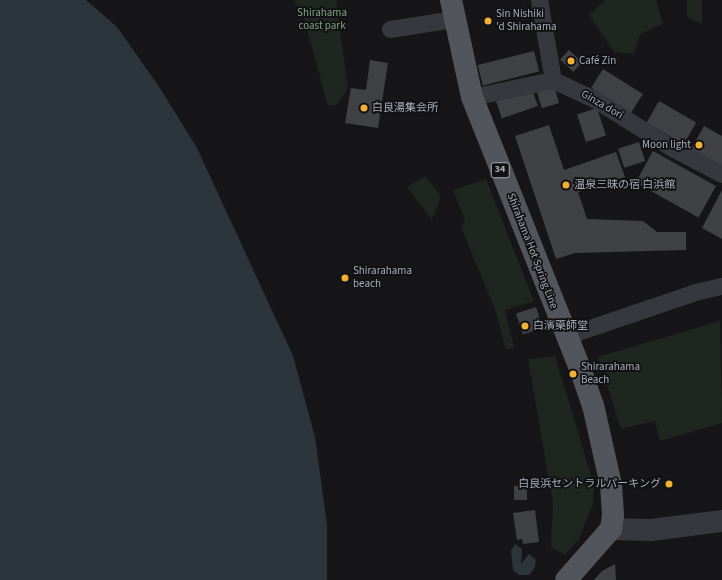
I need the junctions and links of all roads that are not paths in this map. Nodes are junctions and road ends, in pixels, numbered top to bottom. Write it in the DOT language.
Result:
graph roads {
  1 [pos="539,0"];
  2 [pos="452,10"];
  3 [pos="390,29"];
  4 [pos="553,80"];
  5 [pos="472,98"];
  6 [pos="722,174"];
  7 [pos="722,286"];
  8 [pos="566,336"];
  9 [pos="722,521"];
  10 [pos="610,529"];
  11 [pos="566,580"];
  1 -- 4 [label="street"];
  2 -- 3 [label="street"];
  2 -- 5 [label="main road, Shirahama Hot Spring Line / 34"];
  4 -- 5 [label="street"];
  4 -- 6 [label="street, Ginza dori"];
  5 -- 8 [label="main road, Shirahama Hot Spring Line / 34"];
  7 -- 8 [label="street"];
  8 -- 10 [label="main road, Shirahama Hot Spring Line / 34"];
  9 -- 10 [label="street"];
  10 -- 11 [label="main road"];
}
